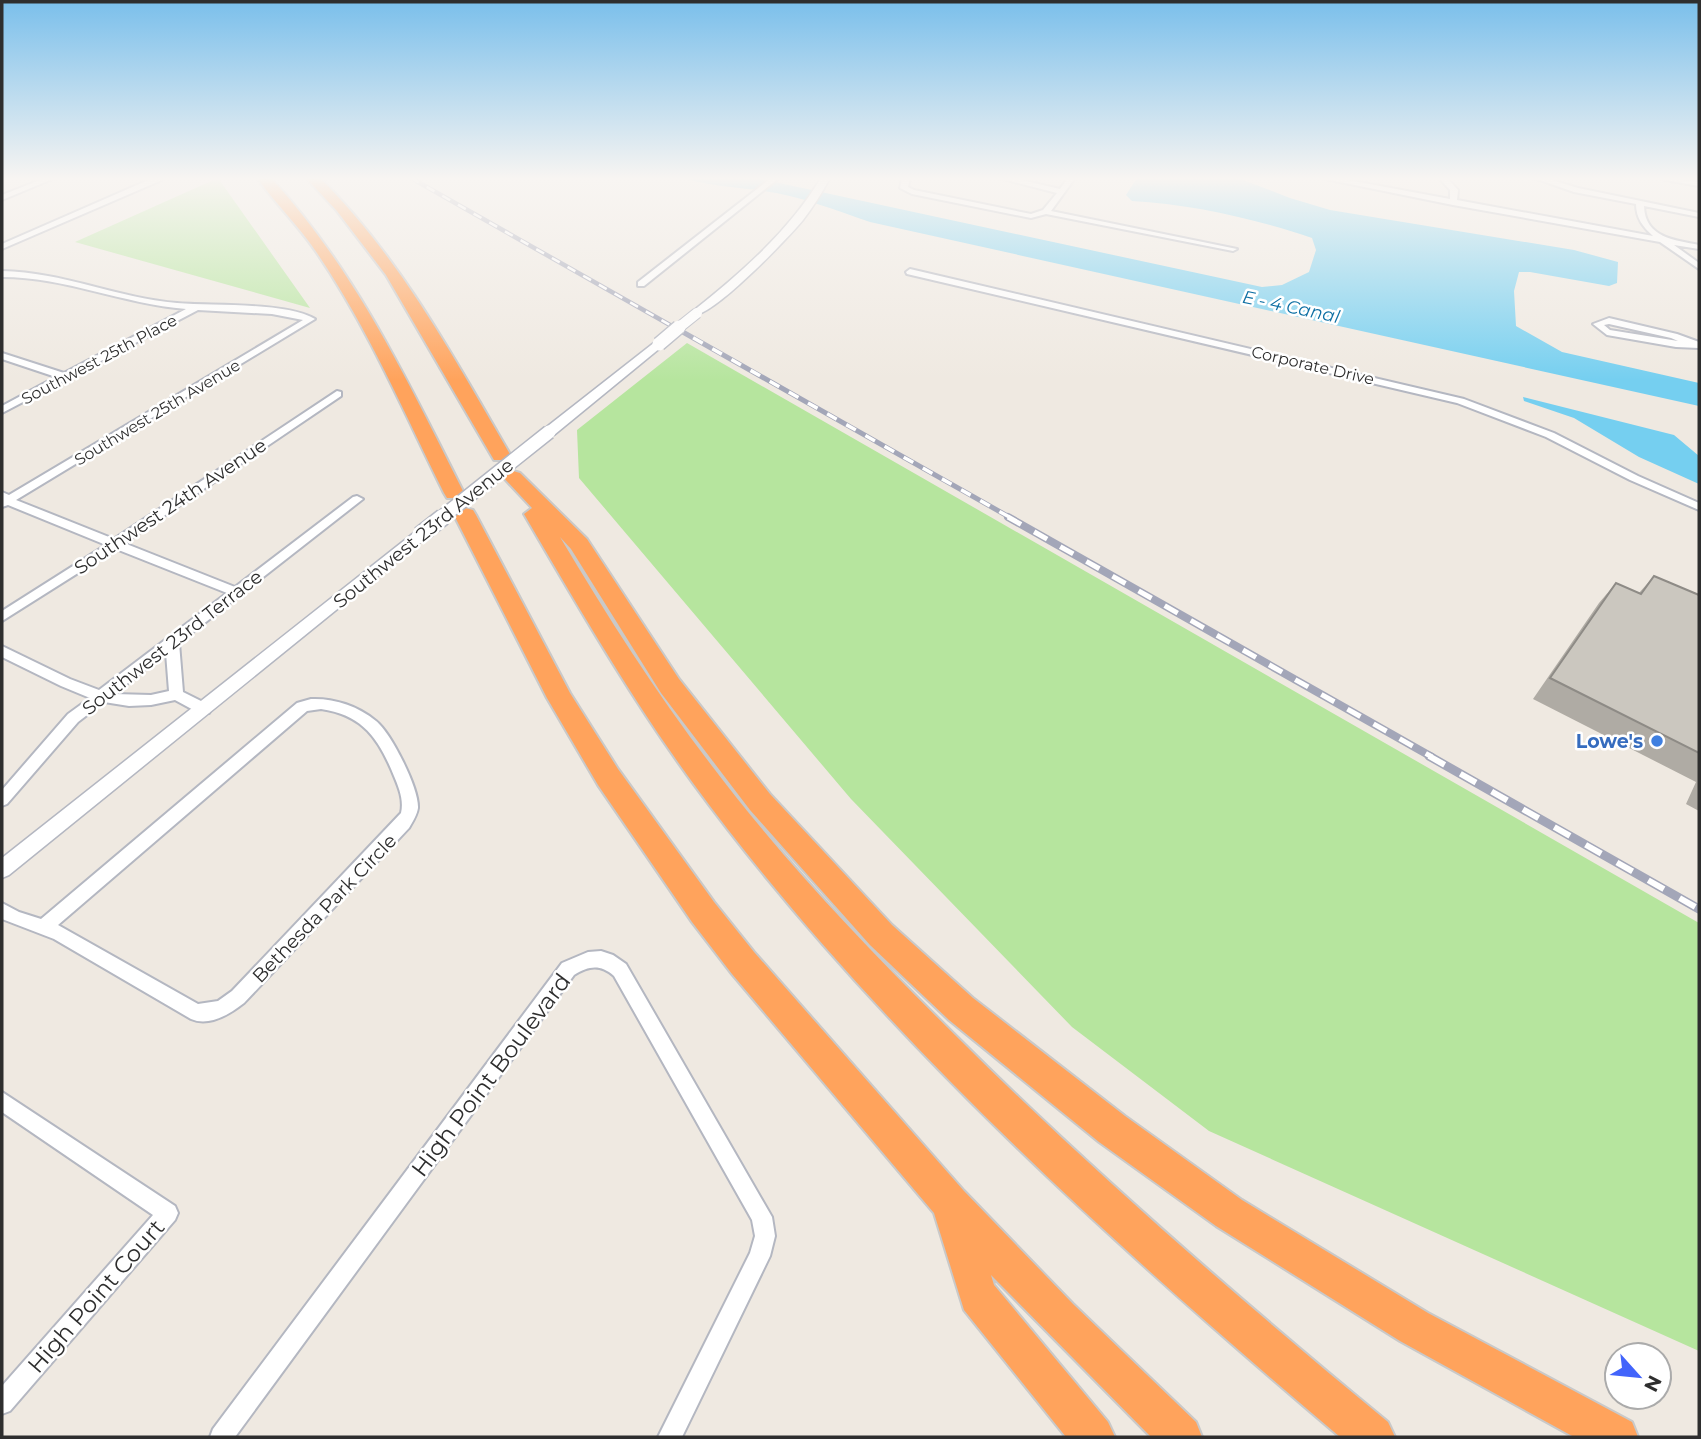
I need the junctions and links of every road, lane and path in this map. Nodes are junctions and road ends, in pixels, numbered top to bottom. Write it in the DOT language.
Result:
graph roads {
  1 [pos="319,245"];
  2 [pos="371,245"];
  3 [pos="690,245"];
  4 [pos="773,245"];
  5 [pos="1214,245"];
  6 [pos="1670,245"];
  7 [pos="1233,249"];
  8 [pos="1699,267"];
  9 [pos="910,272"];
  10 [pos="2,274"];
  11 [pos="641,284"];
  12 [pos="197,307"];
  13 [pos="1696,344"];
  14 [pos="2,356"];
  15 [pos="65,377"];
  16 [pos="337,394"];
  17 [pos="2,410"];
  18 [pos="509,470"];
  19 [pos="356,499"];
  20 [pos="4,500"];
  21 [pos="460,504"];
  22 [pos="1699,507"];
  23 [pos="114,545"];
  24 [pos="236,593"];
  25 [pos="2,617"];
  26 [pos="172,641"];
  27 [pos="2,651"];
  28 [pos="176,695"];
  29 [pos="99,697"];
  30 [pos="204,709"];
  31 [pos="2,800"];
  32 [pos="2,869"];
  33 [pos="2,910"];
  34 [pos="44,927"];
  35 [pos="2,1101"];
  36 [pos="951,1204"];
  37 [pos="2,1403"];
  38 [pos="221,1437"];
  39 [pos="670,1437"];
  40 [pos="1093,1437"];
  41 [pos="1181,1437"];
  42 [pos="1373,1437"];
  43 [pos="1617,1437"];
  1 -- 21 [label="highway"];
  2 -- 18 [label="highway"];
  3 -- 11 [label="street"];
  4 -- 30 [label="street, Southwest 23rd Avenue, bridge"];
  5 -- 7 [label="street"];
  6 -- 8 [label="street"];
  9 -- 22 [label="street, Corporate Drive"];
  10 -- 12 [label="street"];
  12 -- 15 [label="street, Southwest 25th Place"];
  12 -- 20 [label="street, Southwest 25th Avenue"];
  13 -- 13 [label="street"];
  14 -- 15 [label="street"];
  15 -- 17 [label="street, Southwest 25th Place"];
  16 -- 23 [label="street, Southwest 24th Avenue"];
  18 -- 42 [label="highway"];
  18 -- 43 [label="highway"];
  19 -- 24 [label="street, Southwest 23rd Terrace"];
  20 -- 23 [label="street"];
  21 -- 36 [label="highway"];
  23 -- 24 [label="street"];
  23 -- 25 [label="street, Southwest 24th Avenue"];
  24 -- 26 [label="street, Southwest 23rd Terrace"];
  26 -- 28 [label="street"];
  26 -- 29 [label="street, Southwest 23rd Terrace"];
  27 -- 29 [label="street"];
  28 -- 29 [label="street"];
  28 -- 30 [label="street"];
  29 -- 31 [label="street, Southwest 23rd Terrace"];
  30 -- 32 [label="street, Southwest 23rd Avenue"];
  33 -- 34 [label="street, Bethesda Park Circle"];
  34 -- 34 [label="street, Bethesda Park Circle"];
  35 -- 37 [label="street, High Point Court"];
  36 -- 40 [label="highway"];
  36 -- 41 [label="highway"];
  38 -- 39 [label="street, High Point Boulevard"];
}
